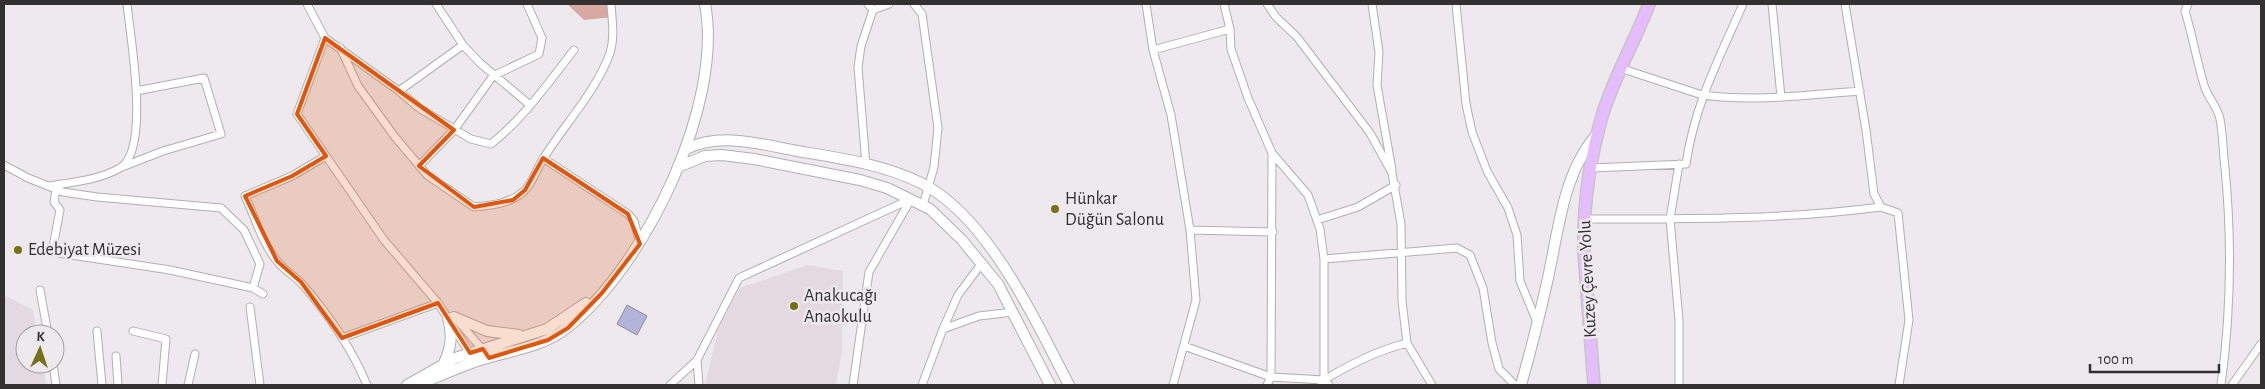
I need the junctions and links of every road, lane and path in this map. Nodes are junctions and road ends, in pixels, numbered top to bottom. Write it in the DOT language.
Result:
graph roads {
  1 [pos="127,4"];
  2 [pos="307,4"];
  3 [pos="436,4"];
  4 [pos="528,4"];
  5 [pos="611,4"];
  6 [pos="705,4"];
  7 [pos="889,4"];
  8 [pos="914,4"];
  9 [pos="1146,4"];
  10 [pos="1224,4"];
  11 [pos="1267,4"];
  12 [pos="1372,4"];
  13 [pos="1456,4"];
  14 [pos="1648,4"];
  15 [pos="1743,4"];
  16 [pos="1772,4"];
  17 [pos="1845,4"];
  18 [pos="2188,4"];
  19 [pos="870,7"];
  20 [pos="1230,29"];
  21 [pos="325,38"];
  22 [pos="463,45"];
  23 [pos="340,47"];
  24 [pos="574,50"];
  25 [pos="1153,50"];
  26 [pos="1620,68"];
  27 [pos="493,76"];
  28 [pos="136,91"];
  29 [pos="399,91"];
  30 [pos="1860,91"];
  31 [pos="1702,95"];
  32 [pos="1781,97"];
  33 [pos="530,105"];
  34 [pos="454,130"];
  35 [pos="1599,132"];
  36 [pos="686,149"];
  37 [pos="1272,152"];
  38 [pos="326,156"];
  39 [pos="543,158"];
  40 [pos="1679,164"];
  41 [pos="4,165"];
  42 [pos="866,165"];
  43 [pos="419,166"];
  44 [pos="121,167"];
  45 [pos="678,167"];
  46 [pos="1592,168"];
  47 [pos="1392,173"];
  48 [pos="48,186"];
  49 [pos="1396,186"];
  50 [pos="928,188"];
  51 [pos="56,190"];
  52 [pos="911,199"];
  53 [pos="923,205"];
  54 [pos="1881,207"];
  55 [pos="1585,219"];
  56 [pos="1670,219"];
  57 [pos="1317,220"];
  58 [pos="1190,230"];
  59 [pos="1273,232"];
  60 [pos="640,244"];
  61 [pos="1401,254"];
  62 [pos="1324,259"];
  63 [pos="982,263"];
  64 [pos="252,288"];
  65 [pos="40,290"];
  66 [pos="602,293"];
  67 [pos="264,294"];
  68 [pos="438,303"];
  69 [pos="250,307"];
  70 [pos="1013,312"];
  71 [pos="451,318"];
  72 [pos="1537,323"];
  73 [pos="46,324"];
  74 [pos="943,329"];
  75 [pos="97,331"];
  76 [pos="133,331"];
  77 [pos="528,335"];
  78 [pos="342,338"];
  79 [pos="1407,343"];
  80 [pos="2261,344"];
  81 [pos="1184,346"];
  82 [pos="486,353"];
  83 [pos="195,354"];
  84 [pos="116,356"];
  85 [pos="473,358"];
  86 [pos="696,360"];
  87 [pos="442,365"];
  88 [pos="1271,377"];
  89 [pos="430,382"];
  90 [pos="1325,384"];
  91 [pos="102,385"];
  92 [pos="118,385"];
  93 [pos="162,385"];
  94 [pos="188,385"];
  95 [pos="260,385"];
  96 [pos="367,385"];
  97 [pos="407,385"];
  98 [pos="417,385"];
  99 [pos="670,385"];
  100 [pos="699,385"];
  101 [pos="853,385"];
  102 [pos="922,385"];
  103 [pos="1050,385"];
  104 [pos="1070,385"];
  105 [pos="1173,385"];
  106 [pos="1268,385"];
  107 [pos="1432,385"];
  108 [pos="1515,385"];
  109 [pos="1521,385"];
  110 [pos="1594,385"];
  111 [pos="1679,385"];
  112 [pos="1899,385"];
  113 [pos="2221,385"];
  114 [pos="2232,385"];
  1 -- 28 [label="street"];
  2 -- 21 [label="street"];
  3 -- 22 [label="street"];
  4 -- 27 [label="street"];
  5 -- 39 [label="street"];
  6 -- 36 [label="street"];
  7 -- 19 [label="street"];
  8 -- 50 [label="street"];
  9 -- 25 [label="street"];
  10 -- 20 [label="street"];
  11 -- 47 [label="street"];
  12 -- 47 [label="street"];
  13 -- 72 [label="street"];
  14 -- 26 [label="main road, Kuzey Çevre Yolu"];
  15 -- 31 [label="street"];
  16 -- 32 [label="street"];
  17 -- 30 [label="street"];
  18 -- 113 [label="street"];
  19 -- 42 [label="street"];
  20 -- 25 [label="street"];
  20 -- 37 [label="street"];
  21 -- 23 [label="street"];
  21 -- 38 [label="street"];
  22 -- 27 [label="street"];
  22 -- 29 [label="street"];
  23 -- 29 [label="street"];
  23 -- 43 [label="street"];
  24 -- 33 [label="street"];
  25 -- 58 [label="street"];
  26 -- 31 [label="street"];
  26 -- 35 [label="main road, Kuzey Çevre Yolu"];
  27 -- 33 [label="street"];
  27 -- 34 [label="street"];
  28 -- 44 [label="street"];
  28 -- 44 [label="street"];
  29 -- 34 [label="street"];
  30 -- 32 [label="street"];
  30 -- 54 [label="street"];
  31 -- 32 [label="street"];
  31 -- 40 [label="street"];
  33 -- 34 [label="street"];
  34 -- 43 [label="street"];
  35 -- 46 [label="main road, Kuzey Çevre Yolu"];
  35 -- 72 [label="street"];
  36 -- 42 [label="street"];
  36 -- 45 [label="street"];
  37 -- 57 [label="street"];
  37 -- 59 [label="street"];
  38 -- 68 [label="street"];
  38 -- 78 [label="street"];
  39 -- 43 [label="street"];
  39 -- 60 [label="street"];
  40 -- 46 [label="street"];
  40 -- 56 [label="street"];
  41 -- 48 [label="street"];
  42 -- 50 [label="street"];
  44 -- 48 [label="street"];
  45 -- 52 [label="street"];
  45 -- 60 [label="street"];
  46 -- 55 [label="main road, Kuzey Çevre Yolu"];
  47 -- 49 [label="street"];
  48 -- 51 [label="street"];
  49 -- 57 [label="street"];
  49 -- 61 [label="street"];
  50 -- 53 [label="street"];
  50 -- 104 [label="street"];
  51 -- 64 [label="street"];
  51 -- 64 [label="street"];
  52 -- 53 [label="street"];
  52 -- 86 [label="street"];
  52 -- 101 [label="street"];
  53 -- 63 [label="street"];
  54 -- 56 [label="street"];
  54 -- 112 [label="street"];
  55 -- 56 [label="street"];
  55 -- 110 [label="main road, Kuzey Çevre Yolu"];
  56 -- 111 [label="street"];
  57 -- 62 [label="street"];
  58 -- 59 [label="street"];
  58 -- 81 [label="street"];
  59 -- 88 [label="street"];
  60 -- 66 [label="street"];
  61 -- 62 [label="street"];
  61 -- 79 [label="street"];
  61 -- 108 [label="street"];
  62 -- 90 [label="street"];
  63 -- 70 [label="street"];
  63 -- 74 [label="street"];
  64 -- 67 [label="street"];
  65 -- 73 [label="street"];
  66 -- 77 [label="street"];
  66 -- 82 [label="street"];
  68 -- 71 [label="street"];
  68 -- 78 [label="street"];
  69 -- 95 [label="street"];
  70 -- 74 [label="street"];
  70 -- 103 [label="street"];
  71 -- 77 [label="street"];
  71 -- 82 [label="street"];
  71 -- 85 [label="street"];
  71 -- 87 [label="street"];
  72 -- 109 [label="street"];
  74 -- 102 [label="street"];
  75 -- 91 [label="street"];
  76 -- 93 [label="street"];
  77 -- 82 [label="street"];
  78 -- 96 [label="street"];
  79 -- 90 [label="street"];
  79 -- 107 [label="street"];
  80 -- 114 [label="street"];
  81 -- 88 [label="street"];
  81 -- 105 [label="street"];
  82 -- 85 [label="street"];
  83 -- 94 [label="street"];
  84 -- 92 [label="street"];
  85 -- 87 [label="street"];
  85 -- 89 [label="street"];
  86 -- 99 [label="street"];
  86 -- 100 [label="street"];
  87 -- 97 [label="street"];
  88 -- 90 [label="street"];
  88 -- 106 [label="street"];
  89 -- 98 [label="street"];
}
